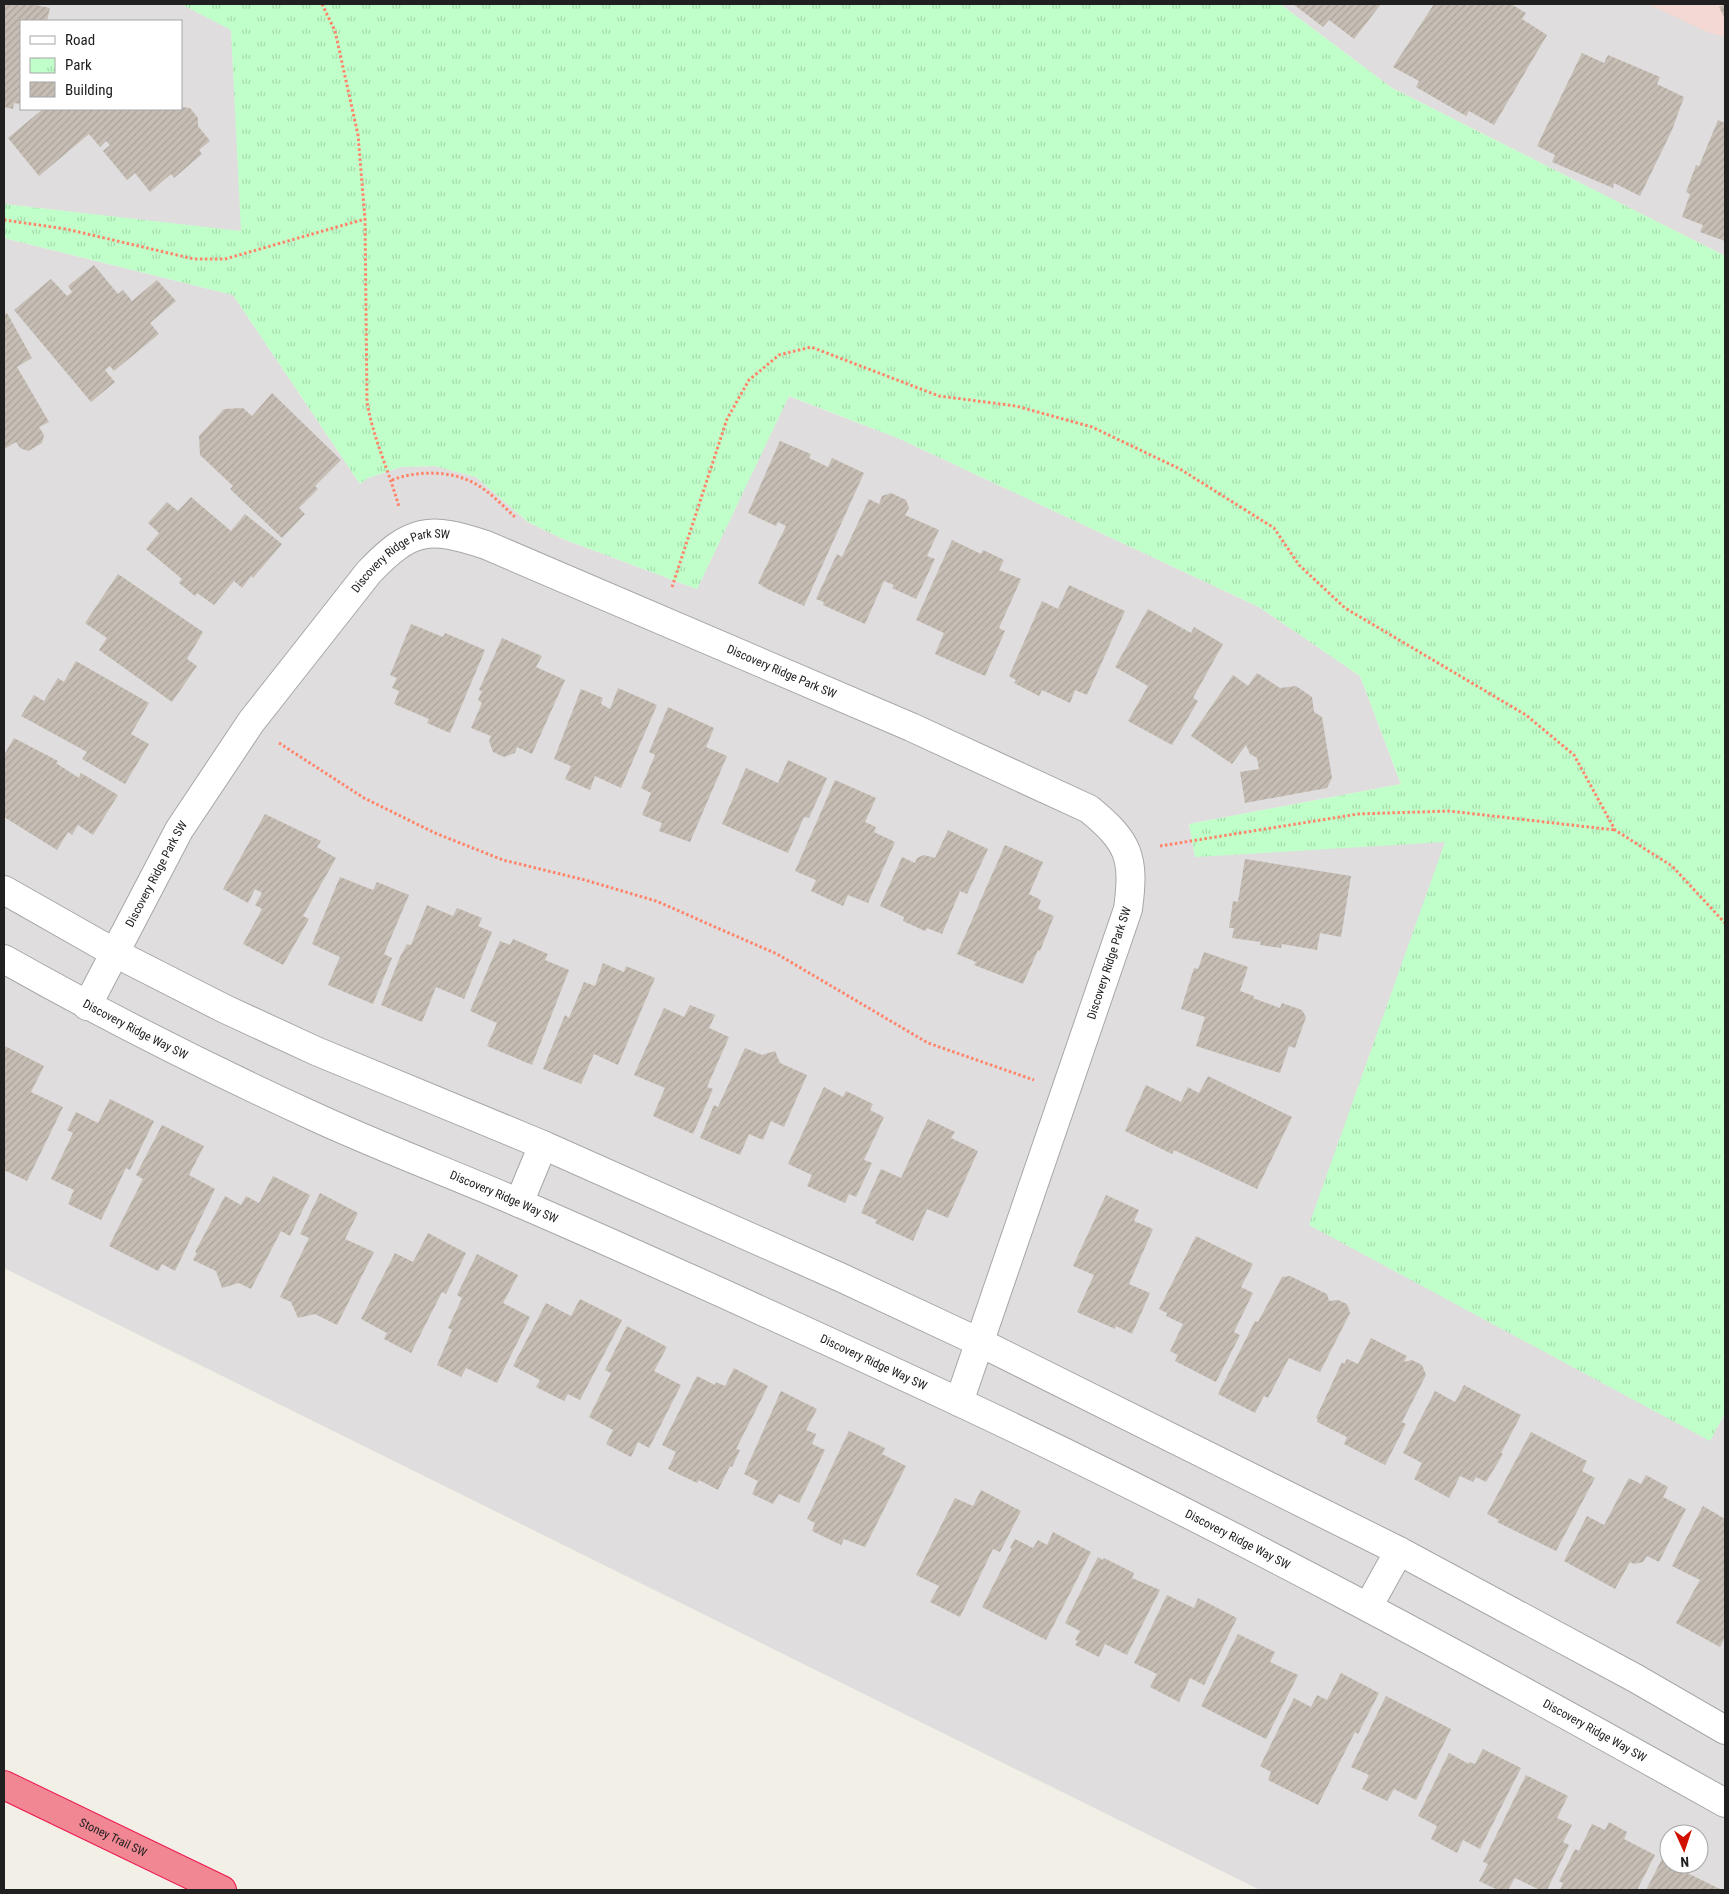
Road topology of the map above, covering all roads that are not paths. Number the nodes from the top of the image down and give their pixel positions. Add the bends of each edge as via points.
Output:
1 (4, 890) edge
2 (115, 953) junction
3 (4, 959) edge
4 (87, 1006) junction
5 (543, 1145) junction
6 (519, 1203) junction
7 (980, 1342) junction
8 (959, 1402) junction
9 (1399, 1551) junction
10 (1368, 1608) junction
11 (1725, 1730) edge
12 (4, 1786) edge
13 (1725, 1803) edge
14 (222, 1890) edge

1 - 2 street
2 - 4 street, Discovery Ridge Park SW
2 - 5 street via 316,1051
2 - 7 street, Discovery Ridge Park SW via 179,830 251,722 369,572 391,548 407,539 428,534 451,534 486,545 911,727 1089,809 1114,830 1127,850 1132,880 1128,909
3 - 4 street, Discovery Ridge Way SW
4 - 6 street, Discovery Ridge Way SW via 317,1118
5 - 6 street
5 - 7 street
6 - 8 street, Discovery Ridge Way SW
7 - 8 street, Discovery Ridge Park SW
7 - 9 street
8 - 10 street, Discovery Ridge Way SW
9 - 10 street
9 - 11 street
10 - 13 street, Discovery Ridge Way SW
12 - 14 highway, Stoney Trail SW

